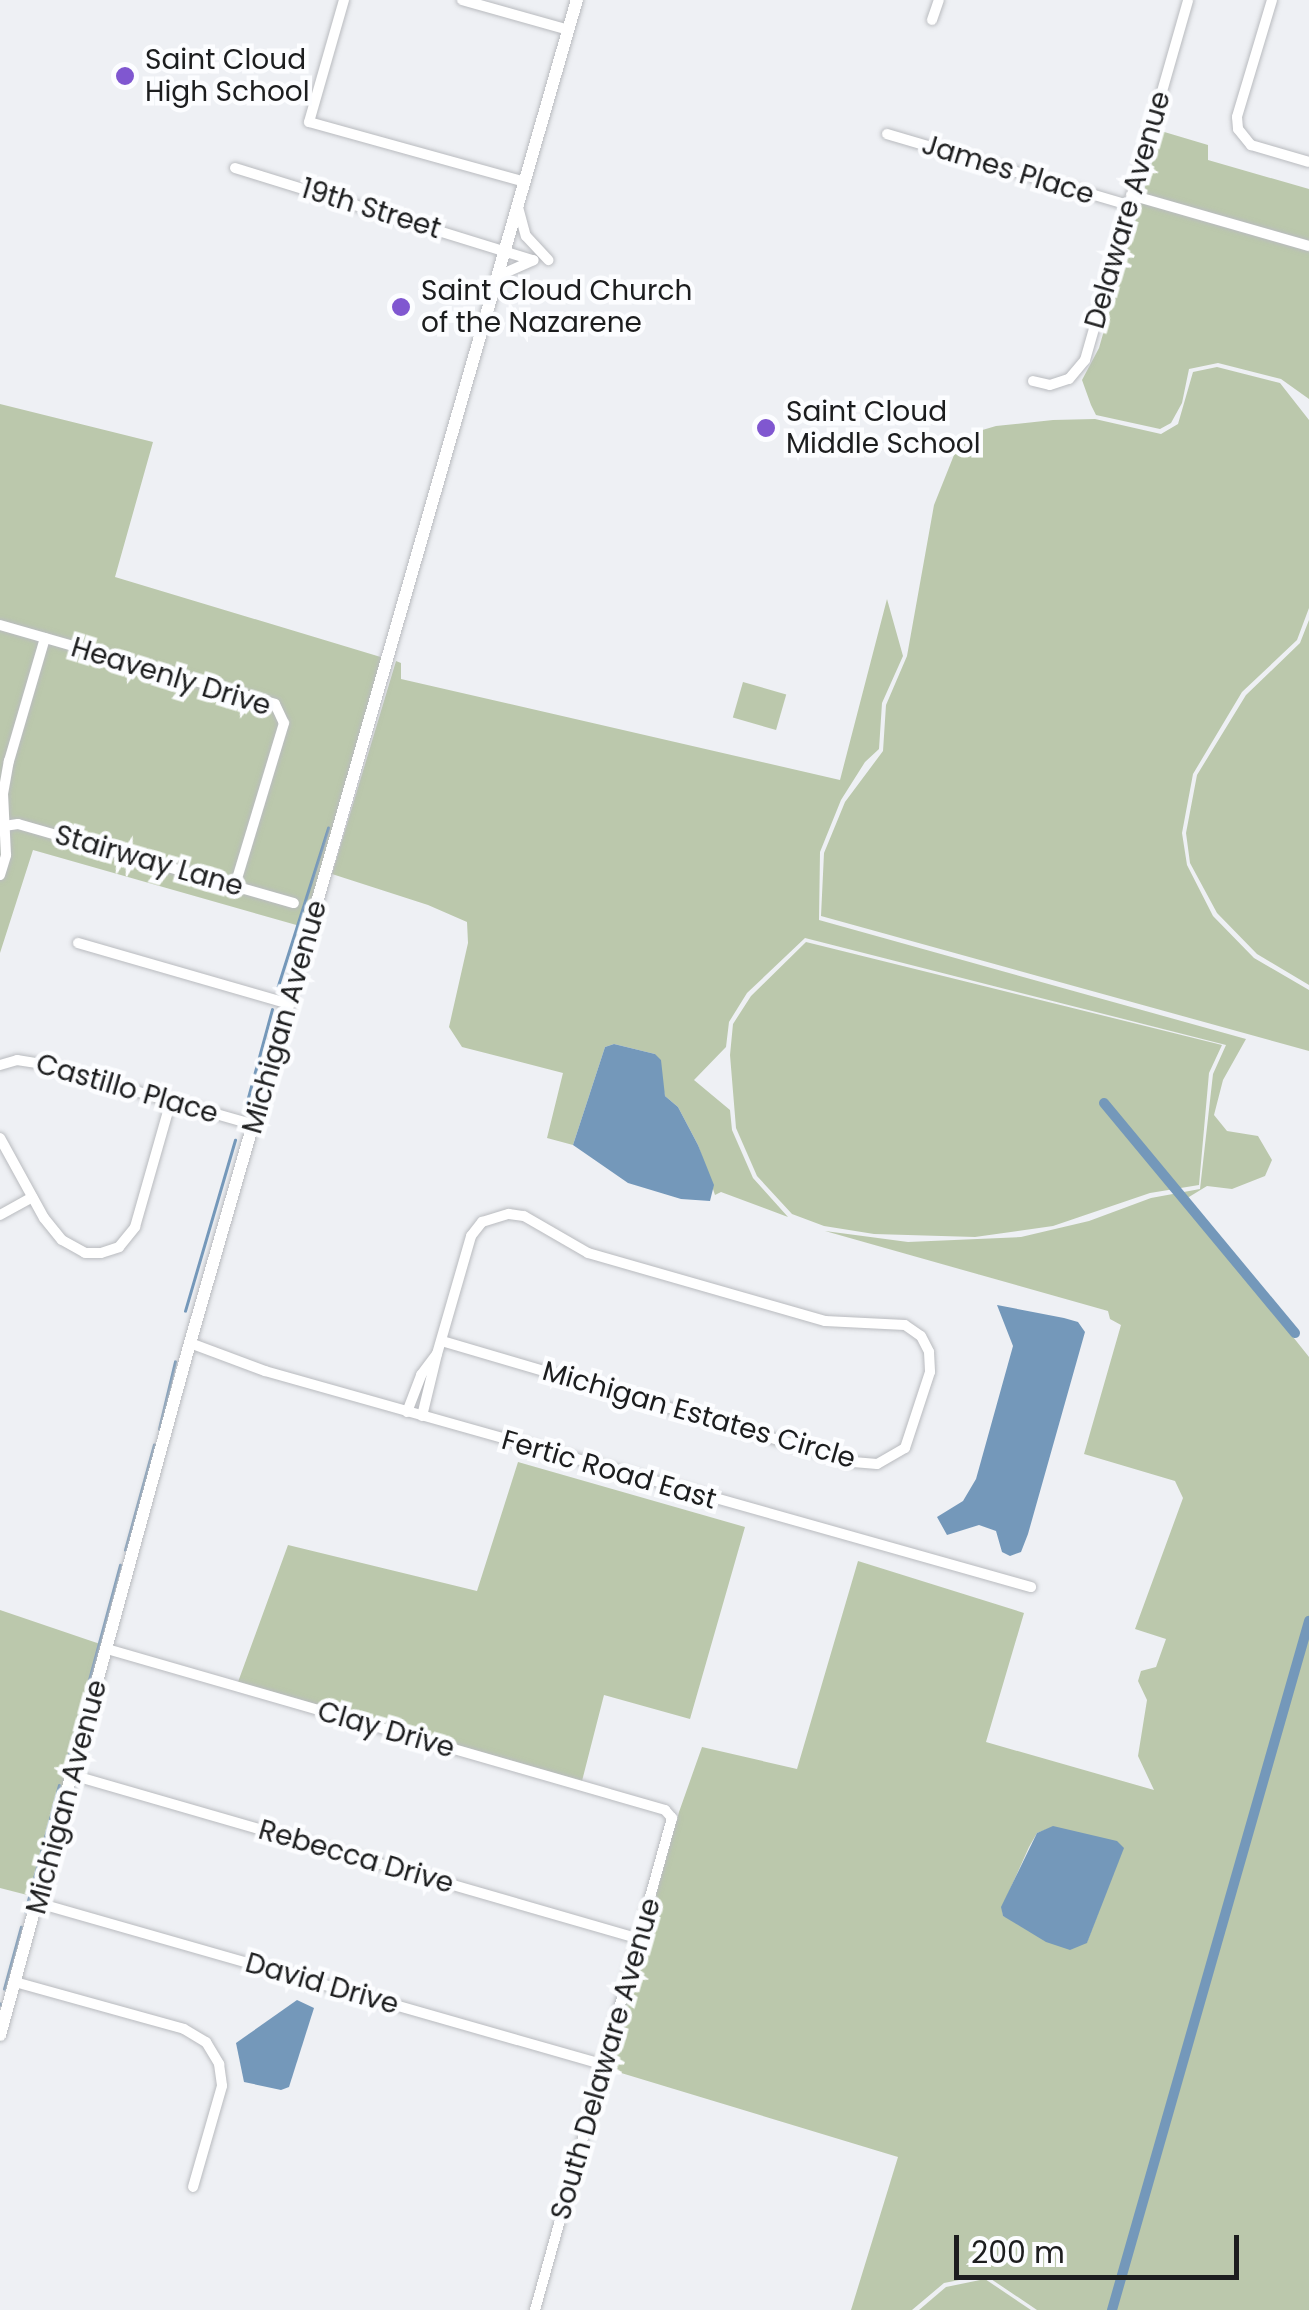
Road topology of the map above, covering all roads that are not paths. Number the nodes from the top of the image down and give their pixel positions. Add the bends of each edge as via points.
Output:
1 (344, 0) edge
2 (462, 0) edge
3 (577, 0) edge
4 (939, 0) edge
5 (1272, 0) edge
6 (1185, 1) edge
7 (932, 20) dead end
8 (569, 30) junction
9 (888, 134) dead end
10 (1309, 162) edge
11 (235, 168) dead end
12 (524, 182) junction
13 (1130, 200) junction
14 (518, 207) junction
15 (1309, 246) edge
16 (506, 249) junction
17 (533, 260) junction
18 (498, 276) junction
19 (1033, 381) dead end
20 (0, 625) edge
21 (45, 638) junction
22 (4, 826) junction
23 (0, 874) edge
24 (236, 885) junction
25 (294, 902) dead end
26 (78, 943) dead end
27 (290, 1004) junction
28 (0, 1066) edge
29 (171, 1102) junction
30 (254, 1124) junction
31 (0, 1138) edge
32 (32, 1197) junction
33 (0, 1215) edge
34 (441, 1341) junction
35 (190, 1342) junction
36 (436, 1354) junction
37 (408, 1412) junction
38 (422, 1416) junction
39 (1031, 1587) dead end
40 (107, 1650) junction
41 (72, 1775) junction
42 (665, 1810) joint
43 (38, 1902) junction
44 (640, 1939) junction
45 (15, 1982) junction
46 (0, 2035) edge
47 (605, 2065) junction
48 (193, 2187) dead end
49 (535, 2310) edge

1 - 12 street via 310,122
2 - 8 street
3 - 8 street, Michigan Avenue
4 - 7 street
5 - 10 street via 1238,129 1252,145
6 - 13 street, Delaware Avenue
8 - 12 street, Michigan Avenue
9 - 13 street, James Place
11 - 16 street, 19th Street
12 - 14 street, Michigan Avenue
13 - 15 street, James Place
13 - 19 street, Delaware Avenue via 1084,360 1070,378
14 - 16 street, Michigan Avenue
14 - 17 street via 526,236 548,260
16 - 17 street, 19th Street
16 - 18 street, Michigan Avenue
17 - 18 street
18 - 27 street, Michigan Avenue
20 - 21 street, Heavenly Drive
21 - 22 street via 9,761
21 - 24 street, Heavenly Drive via 275,704 283,712
22 - 23 street
22 - 24 street, Stairway Lane via 18,824
24 - 25 street, Stairway Lane
26 - 27 street
27 - 30 street, Michigan Avenue
28 - 29 street, Castillo Place via 24,1060
29 - 30 street, Castillo Place
29 - 32 street via 135,1228 118,1247 92,1254 70,1246
30 - 35 street, Michigan Avenue
31 - 32 street
32 - 33 street
34 - 34 street, Michigan Estates Circle via 471,1236 482,1222 509,1214 538,1222 588,1253 825,1321 905,1325 921,1336 930,1372 905,1448 877,1464
34 - 36 street, Michigan Estates Circle
35 - 37 street, Fertic Road East via 265,1372
35 - 40 street, Michigan Avenue
36 - 37 street, Michigan Estates Circle
36 - 38 street, Michigan Estates Circle
37 - 38 street, Fertic Road East
38 - 39 street, Fertic Road East
40 - 41 street, Michigan Avenue
40 - 42 street, Clay Drive
41 - 43 street, Michigan Avenue
41 - 44 street, Rebecca Drive
42 - 44 street, South Delaware Avenue via 671,1833
43 - 45 street, Michigan Avenue
43 - 47 street, David Drive
44 - 47 street, South Delaware Avenue
45 - 46 street, Michigan Avenue
45 - 48 street via 184,2029 206,2042 222,2086
47 - 49 street, South Delaware Avenue

